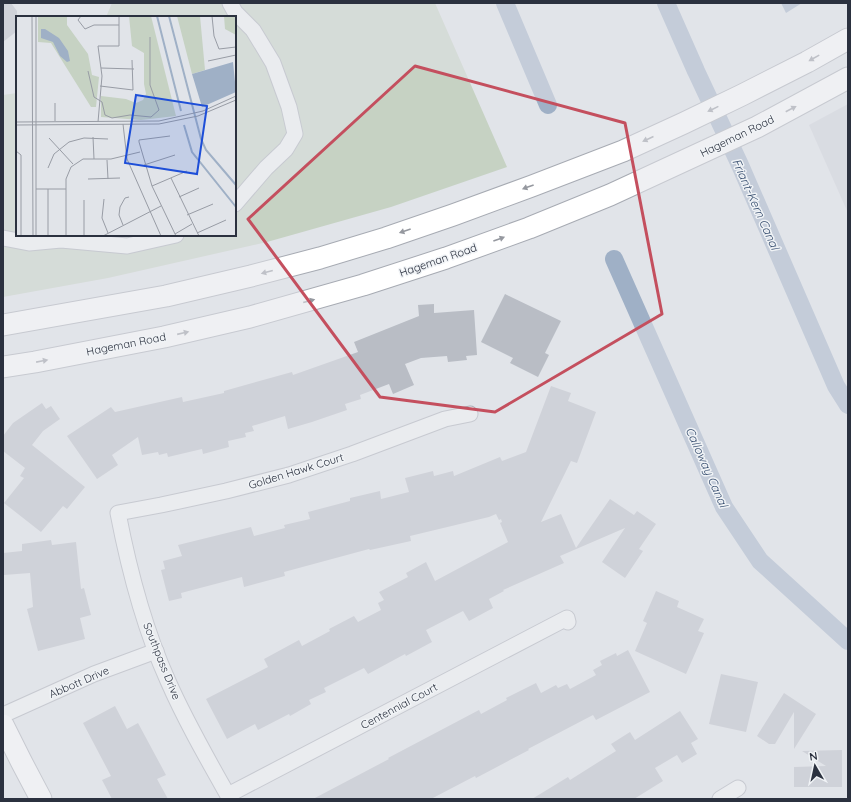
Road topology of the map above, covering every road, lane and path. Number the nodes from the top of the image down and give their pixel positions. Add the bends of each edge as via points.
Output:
1 (230, 3) edge
2 (848, 39) edge
3 (848, 78) edge
4 (236, 203) edge
5 (172, 236) edge
6 (3, 238) edge
7 (3, 324) edge
8 (3, 367) edge
9 (470, 414) dead end
10 (118, 513) joint
11 (568, 622) dead end
12 (156, 651) junction
13 (3, 715) edge
14 (3, 725) edge
15 (738, 788) dead end
16 (229, 797) edge
17 (41, 799) edge
18 (720, 799) edge

1 - 4 street via 235,12 253,30 273,63 289,107 294,134 286,149
2 -> 7 main road via 742,95 623,151 386,238 320,258 166,296
8 -> 3 main road, Hageman Road via 164,337 250,317 446,258 610,195 757,127
5 - 6 street via 127,246 61,240 29,243
9 - 10 street, Golden Hawk Court via 445,419 289,475
10 - 12 street, Southpass Drive via 138,596
11 - 16 street, Centennial Court via 567,618
12 - 13 street, Abbott Drive via 94,674
12 - 16 street, Southpass Drive via 192,730
14 - 17 main road
15 - 18 street

